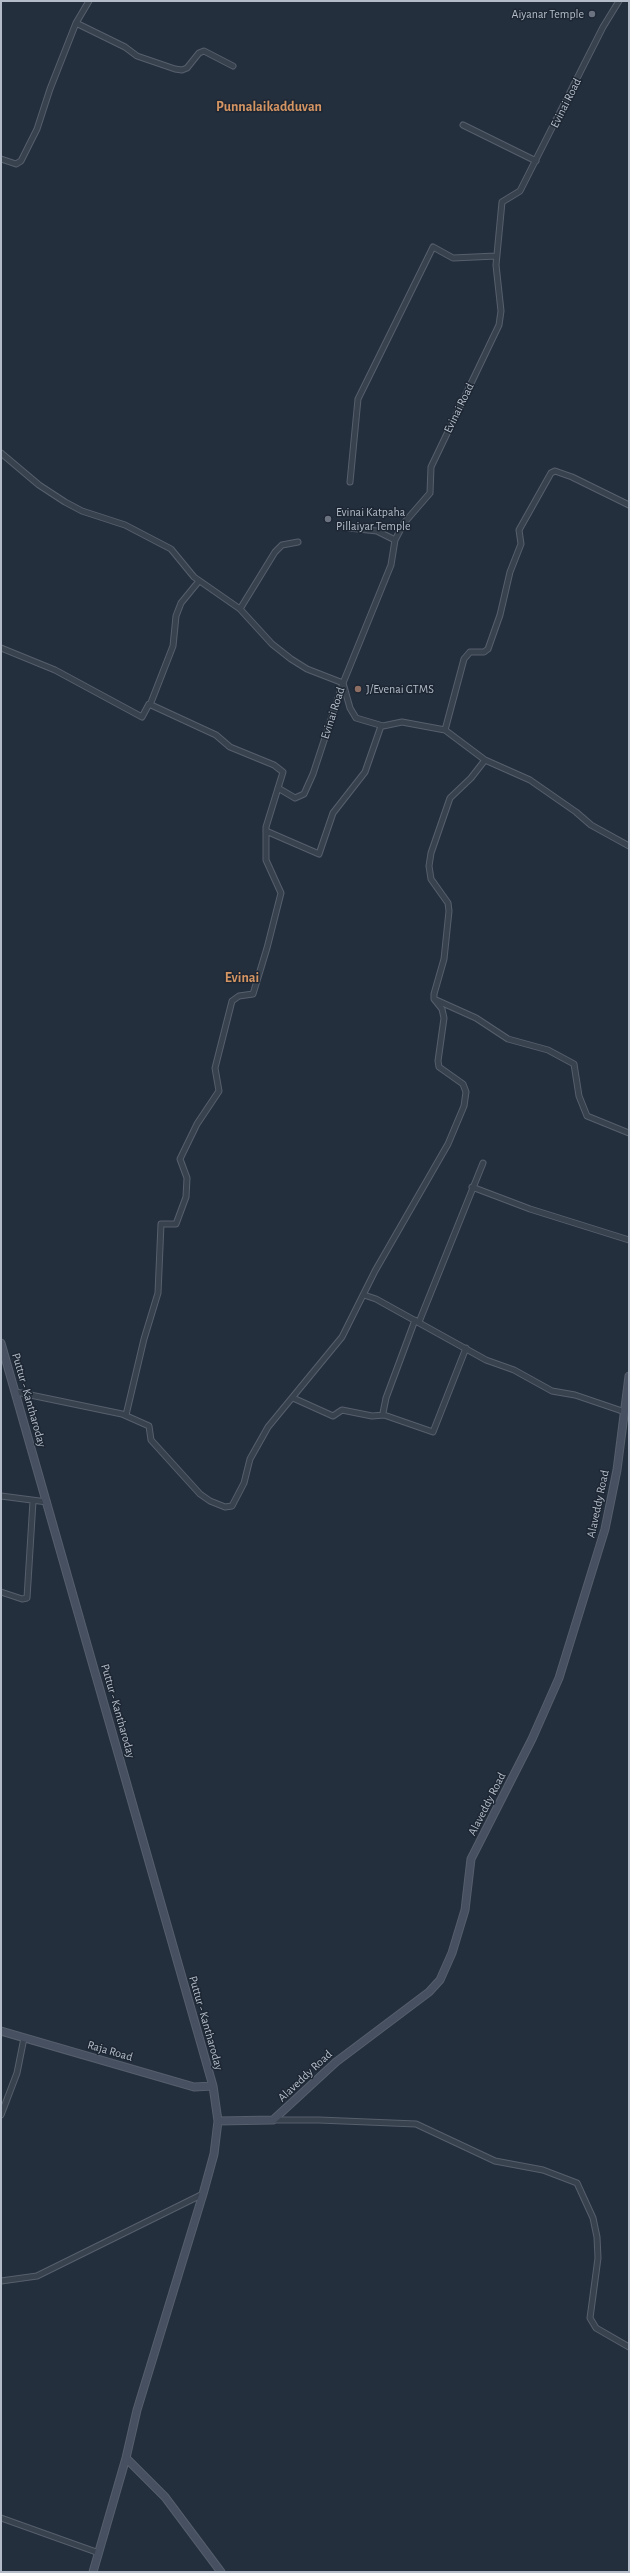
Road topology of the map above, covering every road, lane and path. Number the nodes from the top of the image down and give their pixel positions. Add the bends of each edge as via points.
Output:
1 (89, 1) edge
2 (619, 1) edge
3 (76, 23) junction
4 (232, 66) dead end
5 (463, 125) dead end
6 (1, 159) edge
7 (536, 161) junction
8 (496, 256) junction
9 (1, 453) edge
10 (350, 482) dead end
11 (629, 506) edge
12 (349, 528) dead end
13 (395, 540) junction
14 (298, 542) dead end
15 (199, 581) junction
16 (240, 609) junction
17 (1, 648) edge
18 (343, 683) junction
19 (150, 705) junction
20 (381, 726) junction
21 (445, 730) junction
22 (485, 760) junction
23 (278, 788) junction
24 (266, 832) junction
25 (629, 846) edge
26 (434, 999) junction
27 (629, 1133) edge
28 (483, 1163) dead end
29 (472, 1187) junction
30 (629, 1240) edge
31 (364, 1295) junction
32 (417, 1321) junction
33 (1, 1343) edge
34 (466, 1348) junction
35 (629, 1376) edge
36 (16, 1392) junction
37 (293, 1398) junction
38 (625, 1412) junction
39 (383, 1413) dead end
40 (126, 1415) junction
41 (1, 1496) edge
42 (33, 1501) junction
43 (47, 1502) junction
44 (1, 1592) edge
45 (1, 2031) edge
46 (24, 2038) junction
47 (213, 2086) junction
48 (1, 2115) edge
49 (273, 2120) junction
50 (218, 2121) junction
51 (203, 2194) junction
52 (1, 2281) edge
53 (629, 2347) edge
54 (126, 2458) junction
55 (1, 2518) edge
56 (99, 2553) junction
57 (93, 2572) edge
58 (221, 2572) edge

1 - 3 street
2 - 7 street, Evinai Road via 603,27
3 - 4 street via 125,47 137,56 175,69 187,68 199,52 204,51
3 - 6 street via 50,89 38,129 21,161 16,164
5 - 7 street
7 - 8 street, Evinai Road via 520,191 502,202
8 - 10 street via 453,258 434,247 358,399
8 - 13 street, Evinai Road via 501,311 499,325 431,467 430,493 404,523
9 - 15 street via 64,502 82,511 125,525 165,545
11 - 21 street via 572,477 554,471 551,473 519,530 521,544 510,572 500,615 488,649 484,652 470,652 464,659
12 - 13 street via 377,531
13 - 18 street, Evinai Road via 391,565
14 - 16 street via 282,545 275,552
15 - 16 street
15 - 19 street via 181,603 176,616 173,646
16 - 18 street via 272,644 291,659 307,669
17 - 19 street via 55,670 142,717
18 - 20 street via 352,714 356,718
18 - 23 street, Evinai Road via 304,794 295,798
19 - 23 street via 216,735 230,747 274,765 283,772
20 - 21 street via 402,722
20 - 24 street via 365,772 333,813 319,854
21 - 22 street
22 - 25 street via 530,780 591,825
22 - 26 street via 450,798 431,853 431,879 448,902 449,911 444,959
23 - 24 street
24 - 40 street via 266,860 281,893 253,994 239,996 232,1001 215,1068 219,1091 197,1124 180,1159 187,1178 186,1197 176,1224 161,1224 158,1293
26 - 27 street via 476,1018 508,1039 548,1050 574,1064 579,1096 587,1116
26 - 31 street via 444,1018 439,1067 462,1084 466,1092 464,1106 448,1144 375,1271
28 - 29 street
29 - 30 street via 530,1209
29 - 32 street
31 - 32 street via 376,1298
31 - 37 street via 342,1337
32 - 34 street
32 - 39 street via 386,1398
33 - 36 street, Puttur - Kantharoday
34 - 37 street via 434,1432 384,1415 372,1416 342,1410 333,1416
34 - 38 street via 552,1391 575,1395
35 - 38 street, Alaveddy Road
36 - 40 street
36 - 43 street, Puttur - Kantharoday
37 - 40 street via 268,1427 250,1459 244,1483 232,1506 226,1507 200,1494 151,1440 149,1426
38 - 49 street, Alaveddy Road via 605,1529 559,1678 532,1739 471,1859 465,1910 452,1953 440,1980 429,1992 336,2062
41 - 42 street
42 - 43 street
42 - 44 street via 27,1598 22,1599
43 - 47 street, Puttur - Kantharoday
45 - 46 street, Raja Road
46 - 47 street, Raja Road via 194,2087
46 - 48 street via 17,2073
47 - 50 street, Puttur - Kantharoday
49 - 50 street
49 - 53 street via 416,2124 495,2162 543,2170 577,2183 593,2218 597,2238 598,2258 590,2318 596,2328
50 - 51 street, Puttur - Kantharoday via 214,2154
51 - 52 street via 37,2276
51 - 54 street, Puttur - Kantharoday via 137,2410
54 - 56 street, Puttur - Kantharoday
54 - 58 street via 165,2497
55 - 56 street
56 - 57 street, Puttur - Kantharoday

